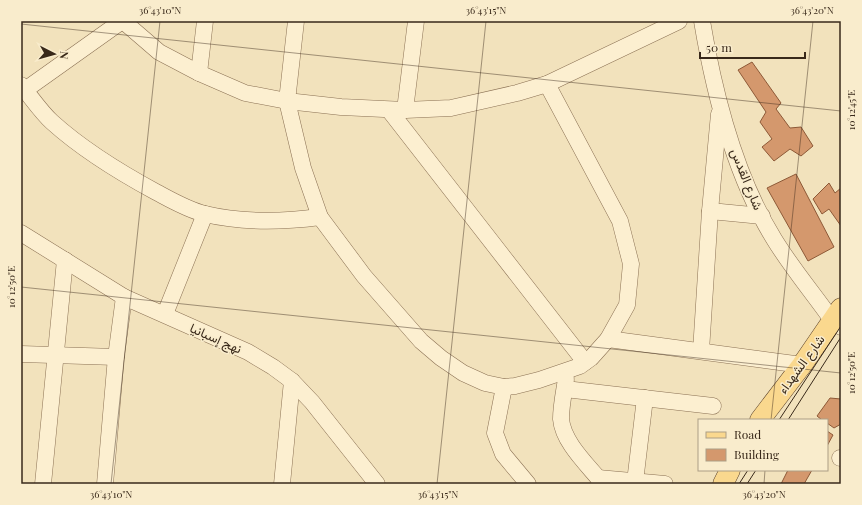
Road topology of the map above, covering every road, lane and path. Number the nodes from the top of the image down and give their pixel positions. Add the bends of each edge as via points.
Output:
1 (123, 21) edge
2 (205, 21) edge
3 (296, 21) edge
4 (416, 21) edge
5 (679, 21) edge
6 (702, 21) edge
7 (199, 73) junction
8 (547, 84) junction
9 (23, 88) edge
10 (286, 101) junction
11 (720, 105) junction
12 (389, 110) junction
13 (405, 110) junction
14 (710, 211) junction
15 (205, 214) junction
16 (762, 216) junction
17 (320, 217) junction
18 (21, 233) edge
19 (65, 260) junction
20 (124, 297) junction
21 (165, 314) junction
22 (838, 318) edge
23 (608, 339) junction
24 (701, 352) junction
25 (21, 354) edge
26 (57, 354) junction
27 (116, 357) junction
28 (585, 362) junction
29 (802, 364) junction
30 (566, 371) junction
31 (292, 380) junction
32 (504, 387) junction
33 (565, 389) junction
34 (645, 398) junction
35 (713, 406) dead end
36 (761, 419) edge
37 (730, 471) edge
38 (601, 481) edge
39 (636, 482) junction
40 (43, 484) edge
41 (105, 484) edge
42 (282, 484) edge
43 (377, 484) edge
44 (528, 484) edge
45 (665, 484) edge
46 (723, 484) edge

1 - 7 street via 159,52
1 - 9 street
2 - 7 street
3 - 10 street
4 - 13 street
5 - 8 street
6 - 11 street, شارع القدس via 710,71
7 - 10 street via 245,93
8 - 13 street via 451,108
8 - 23 street via 620,222 631,264 627,305
9 - 15 street via 51,121 82,147 152,190
10 - 12 street
10 - 17 street via 303,168
11 - 14 street
11 - 16 street, شارع القدس via 748,188
12 - 13 street
12 - 28 street
14 - 16 street
14 - 24 street
15 - 17 street via 261,221
15 - 21 street
16 - 22 street, شارع القدس via 774,239
17 - 32 street via 364,276 421,341 463,373 485,383
18 - 19 street, نهج إسبانيا
19 - 20 street, نهج إسبانيا
19 - 26 street
20 - 21 street, نهج إسبانيا
20 - 27 street
21 - 31 street, نهج إسبانيا via 248,352
22 - 29 main road, شارع الشهداء
23 - 24 street
23 - 28 street
24 - 29 street
25 - 26 street
26 - 27 street
26 - 40 street
27 - 41 street
28 - 30 street
29 - 36 main road, شارع الشهداء
30 - 32 street
30 - 33 street
31 - 42 street
31 - 43 street, نهج إسبانيا
32 - 44 street via 495,433 503,454
33 - 34 street
33 - 38 street via 561,418 565,433
34 - 35 street
34 - 39 street
37 - 46 main road
38 - 39 street
39 - 45 street

